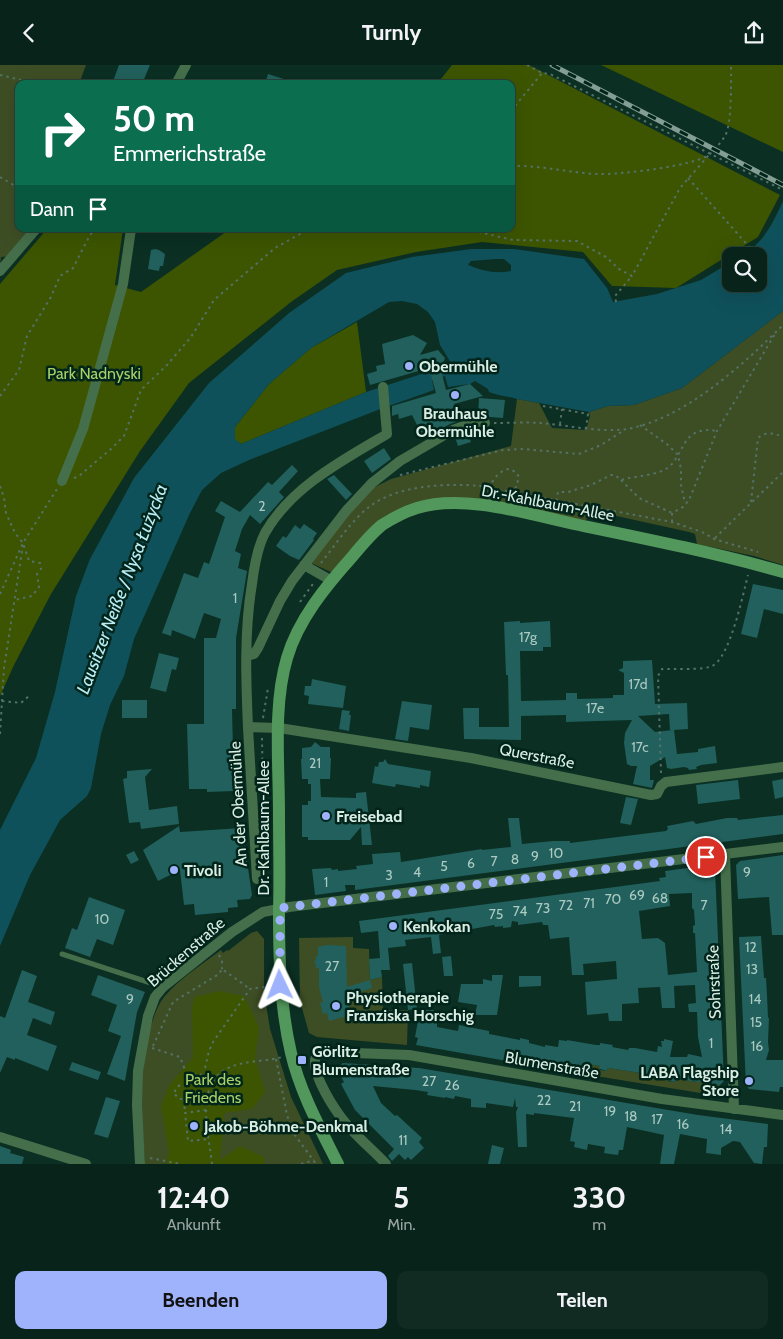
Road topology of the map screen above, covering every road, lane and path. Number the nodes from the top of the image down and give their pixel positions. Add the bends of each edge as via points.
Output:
1 (186, 65) edge
2 (527, 65) edge
3 (731, 65) edge
4 (542, 73) junction
5 (0, 75) edge
6 (21, 80) edge
7 (178, 80) edge
8 (515, 106) edge
9 (709, 155) junction
10 (515, 166) edge
11 (0, 177) edge
12 (688, 179) junction
13 (15, 185) edge
14 (781, 189) dead end
15 (33, 232) edge
16 (93, 232) edge
17 (131, 232) edge
18 (304, 232) edge
19 (479, 232) edge
20 (748, 247) edge
21 (0, 271) edge
22 (632, 276) junction
23 (616, 302) dead end
24 (783, 325) edge
25 (776, 333) junction
26 (383, 387) dead end
27 (0, 396) edge
28 (543, 406) dead end
29 (562, 409) junction
30 (485, 423) joint
31 (560, 425) junction
32 (640, 425) junction
33 (586, 428) junction
34 (626, 429) junction
35 (717, 431) junction
36 (783, 437) edge
37 (678, 455) junction
38 (783, 472) edge
39 (394, 476) dead end
40 (621, 480) junction
41 (62, 481) junction
42 (0, 486) edge
43 (489, 488) dead end
44 (514, 493) dead end
45 (556, 501) dead end
46 (751, 502) junction
47 (686, 504) junction
48 (672, 513) junction
49 (714, 539) junction
50 (23, 543) junction
51 (764, 555) dead end
52 (751, 563) junction
53 (304, 565) junction
54 (783, 572) edge
55 (332, 581) junction
56 (0, 593) edge
57 (15, 600) junction
58 (246, 655) junction
59 (31, 694) dead end
60 (2, 701) junction
61 (248, 727) junction
62 (279, 728) junction
63 (0, 734) edge
64 (783, 767) edge
65 (661, 786) junction
66 (783, 847) edge
67 (725, 855) junction
68 (257, 879) dead end
69 (280, 908) junction
70 (214, 946) junction
71 (62, 954) dead end
72 (222, 969) junction
73 (280, 985) junction
74 (164, 987) junction
75 (250, 989) junction
76 (152, 1048) junction
77 (149, 1053) dead end
78 (187, 1075) junction
79 (206, 1075) junction
80 (185, 1085) junction
81 (209, 1087) junction
82 (184, 1099) junction
83 (734, 1109) junction
84 (206, 1111) junction
85 (185, 1113) junction
86 (783, 1115) edge
87 (0, 1137) edge
88 (209, 1139) junction
89 (314, 1160) junction
90 (144, 1161) edge
91 (86, 1164) edge
92 (181, 1164) edge
93 (212, 1164) edge
94 (300, 1164) edge
95 (316, 1164) edge
96 (338, 1164) edge
97 (386, 1164) edge

1 - 7 street
2 - 4 path
3 - 9 path via 732,96 726,135
4 - 8 path
4 - 9 path via 550,74
5 - 6 path
9 - 10 path via 684,164 599,174
9 - 12 path
9 - 14 path
11 - 13 path
12 - 20 path
12 - 22 path
15 - 21 street
16 - 27 path via 73,268 60,276 27,336 19,370
17 - 41 street via 123,284 83,429
18 - 41 path via 275,248 214,300 192,337 141,390 124,436 79,476
19 - 22 path via 513,240 577,241
22 - 23 path via 615,296
24 - 25 path
25 - 32 path via 695,400
25 - 35 path
26 - 58 street, An der Obermühle via 387,434 310,483 265,533 251,590
28 - 29 path
29 - 31 path
29 - 33 path via 588,414
30 - 31 path
30 - 53 street via 453,430 400,461 372,483 346,511
31 - 33 path
32 - 34 path
32 - 37 path
33 - 34 path
34 - 39 path via 579,454 503,450
35 - 37 path via 699,433 686,440
35 - 47 path
36 - 46 path via 768,432 758,438
37 - 40 path via 664,470
37 - 47 path
38 - 46 path
40 - 45 path via 611,475 591,485 558,493
40 - 48 path via 639,498
41 - 50 path
42 - 50 path via 6,513
43 - 44 path via 501,471 509,469 519,477
46 - 49 path
47 - 48 path
48 - 49 path via 672,523
49 - 51 path
50 - 56 path
50 - 57 path
50 - 57 path via 28,561 40,563 41,569 37,574 39,587 32,596
52 - 54 main road, Dr.-Kahlbaum-Allee
52 - 55 main road, Dr.-Kahlbaum-Allee via 502,509 444,503 412,509 383,525
52 - 65 path via 721,659 712,667 662,669 658,676
53 - 55 street
53 - 58 street via 280,601 258,648
55 - 62 main road, Dr.-Kahlbaum-Allee via 302,625 290,650 282,679
57 - 60 path
58 - 61 street, An der Obermühle
59 - 60 path via 22,703
60 - 63 path
61 - 62 street, An der Obermühle
61 - 68 street, An der Obermühle
62 - 65 street, Querstraße via 471,758 651,795 657,795
62 - 69 main road, Dr.-Kahlbaum-Allee
64 - 65 street, Querstraße via 666,782
66 - 67 street, Brückenstraße
67 - 69 street, Brückenstraße
67 - 83 street, Sohrstraße
69 - 70 street, Brückenstraße via 256,916
69 - 73 main road, Dr.-Kahlbaum-Allee
70 - 72 path via 221,957
70 - 74 street, Brückenstraße
71 - 74 lane
72 - 75 path
72 - 76 path via 220,974 173,1002
73 - 75 path
73 - 96 main road, Dr.-Kahlbaum-Allee via 294,1065 305,1097
74 - 90 street, Brückenstraße via 148,1016 138,1071 137,1105
75 - 79 path via 214,1042 206,1063
76 - 77 path
76 - 78 path via 179,1056
78 - 79 path
78 - 80 path
79 - 81 path
80 - 82 path via 190,1092
80 - 82 path via 178,1086 175,1093 179,1099
81 - 84 path
81 - 89 path via 229,1067 276,1059 292,1131
82 - 85 path
83 - 86 street, Blumenstraße
83 - 97 street, Blumenstraße via 409,1055 327,1052 316,1056 314,1067 340,1117
84 - 85 path
84 - 88 path
85 - 88 path via 188,1141
87 - 91 street
88 - 93 path
89 - 94 path
89 - 95 path
90 - 92 path

